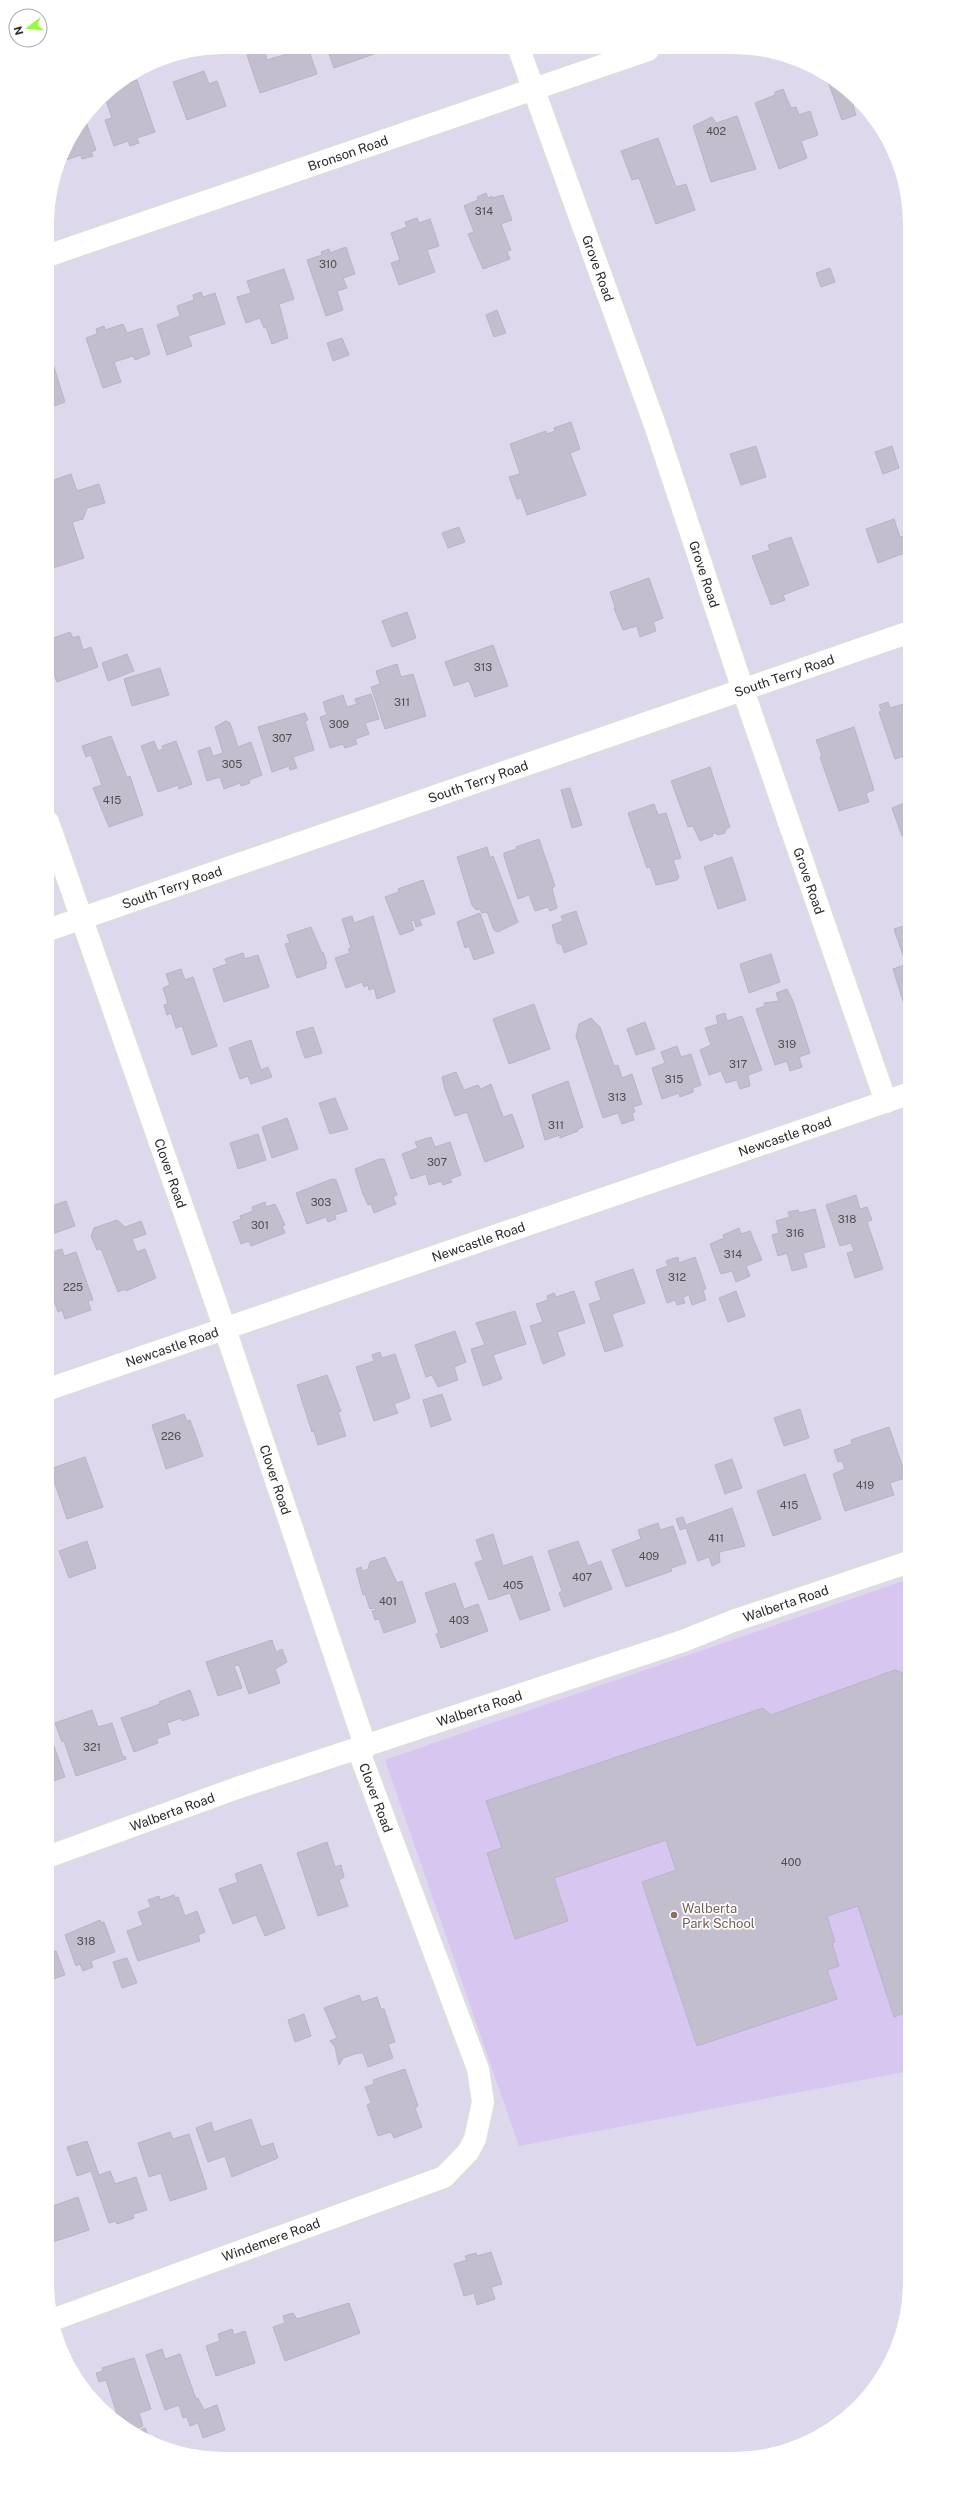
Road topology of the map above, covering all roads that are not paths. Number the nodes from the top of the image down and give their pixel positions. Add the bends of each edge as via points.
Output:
1 (521, 54) edge
2 (636, 54) edge
3 (533, 89) junction
4 (54, 254) edge
5 (903, 634) edge
6 (743, 690) junction
7 (54, 839) edge
8 (82, 919) junction
9 (54, 928) edge
10 (903, 1096) edge
11 (886, 1102) junction
12 (225, 1329) junction
13 (54, 1387) edge
14 (903, 1564) edge
15 (365, 1745) junction
16 (54, 1855) edge
17 (475, 2139) joint
18 (58, 2318) edge

1 - 3 street, Grove Road
2 - 3 street, Bronson Road
3 - 4 street, Bronson Road
3 - 6 street, Grove Road via 654,425
5 - 6 street, South Terry Road
6 - 8 street, South Terry Road
6 - 11 street, Grove Road
7 - 8 street, Clover Road
8 - 9 street, South Terry Road
8 - 12 street, Clover Road
10 - 11 street, Newcastle Road
11 - 12 street, Newcastle Road
12 - 13 street, Newcastle Road
12 - 15 street, Clover Road
14 - 15 street, Walberta Road via 733,1621 683,1641
15 - 16 street, Walberta Road
15 - 17 street, Clover Road via 361,1758 478,2069 484,2102
17 - 18 street, Windemere Road via 468,2152 444,2177

